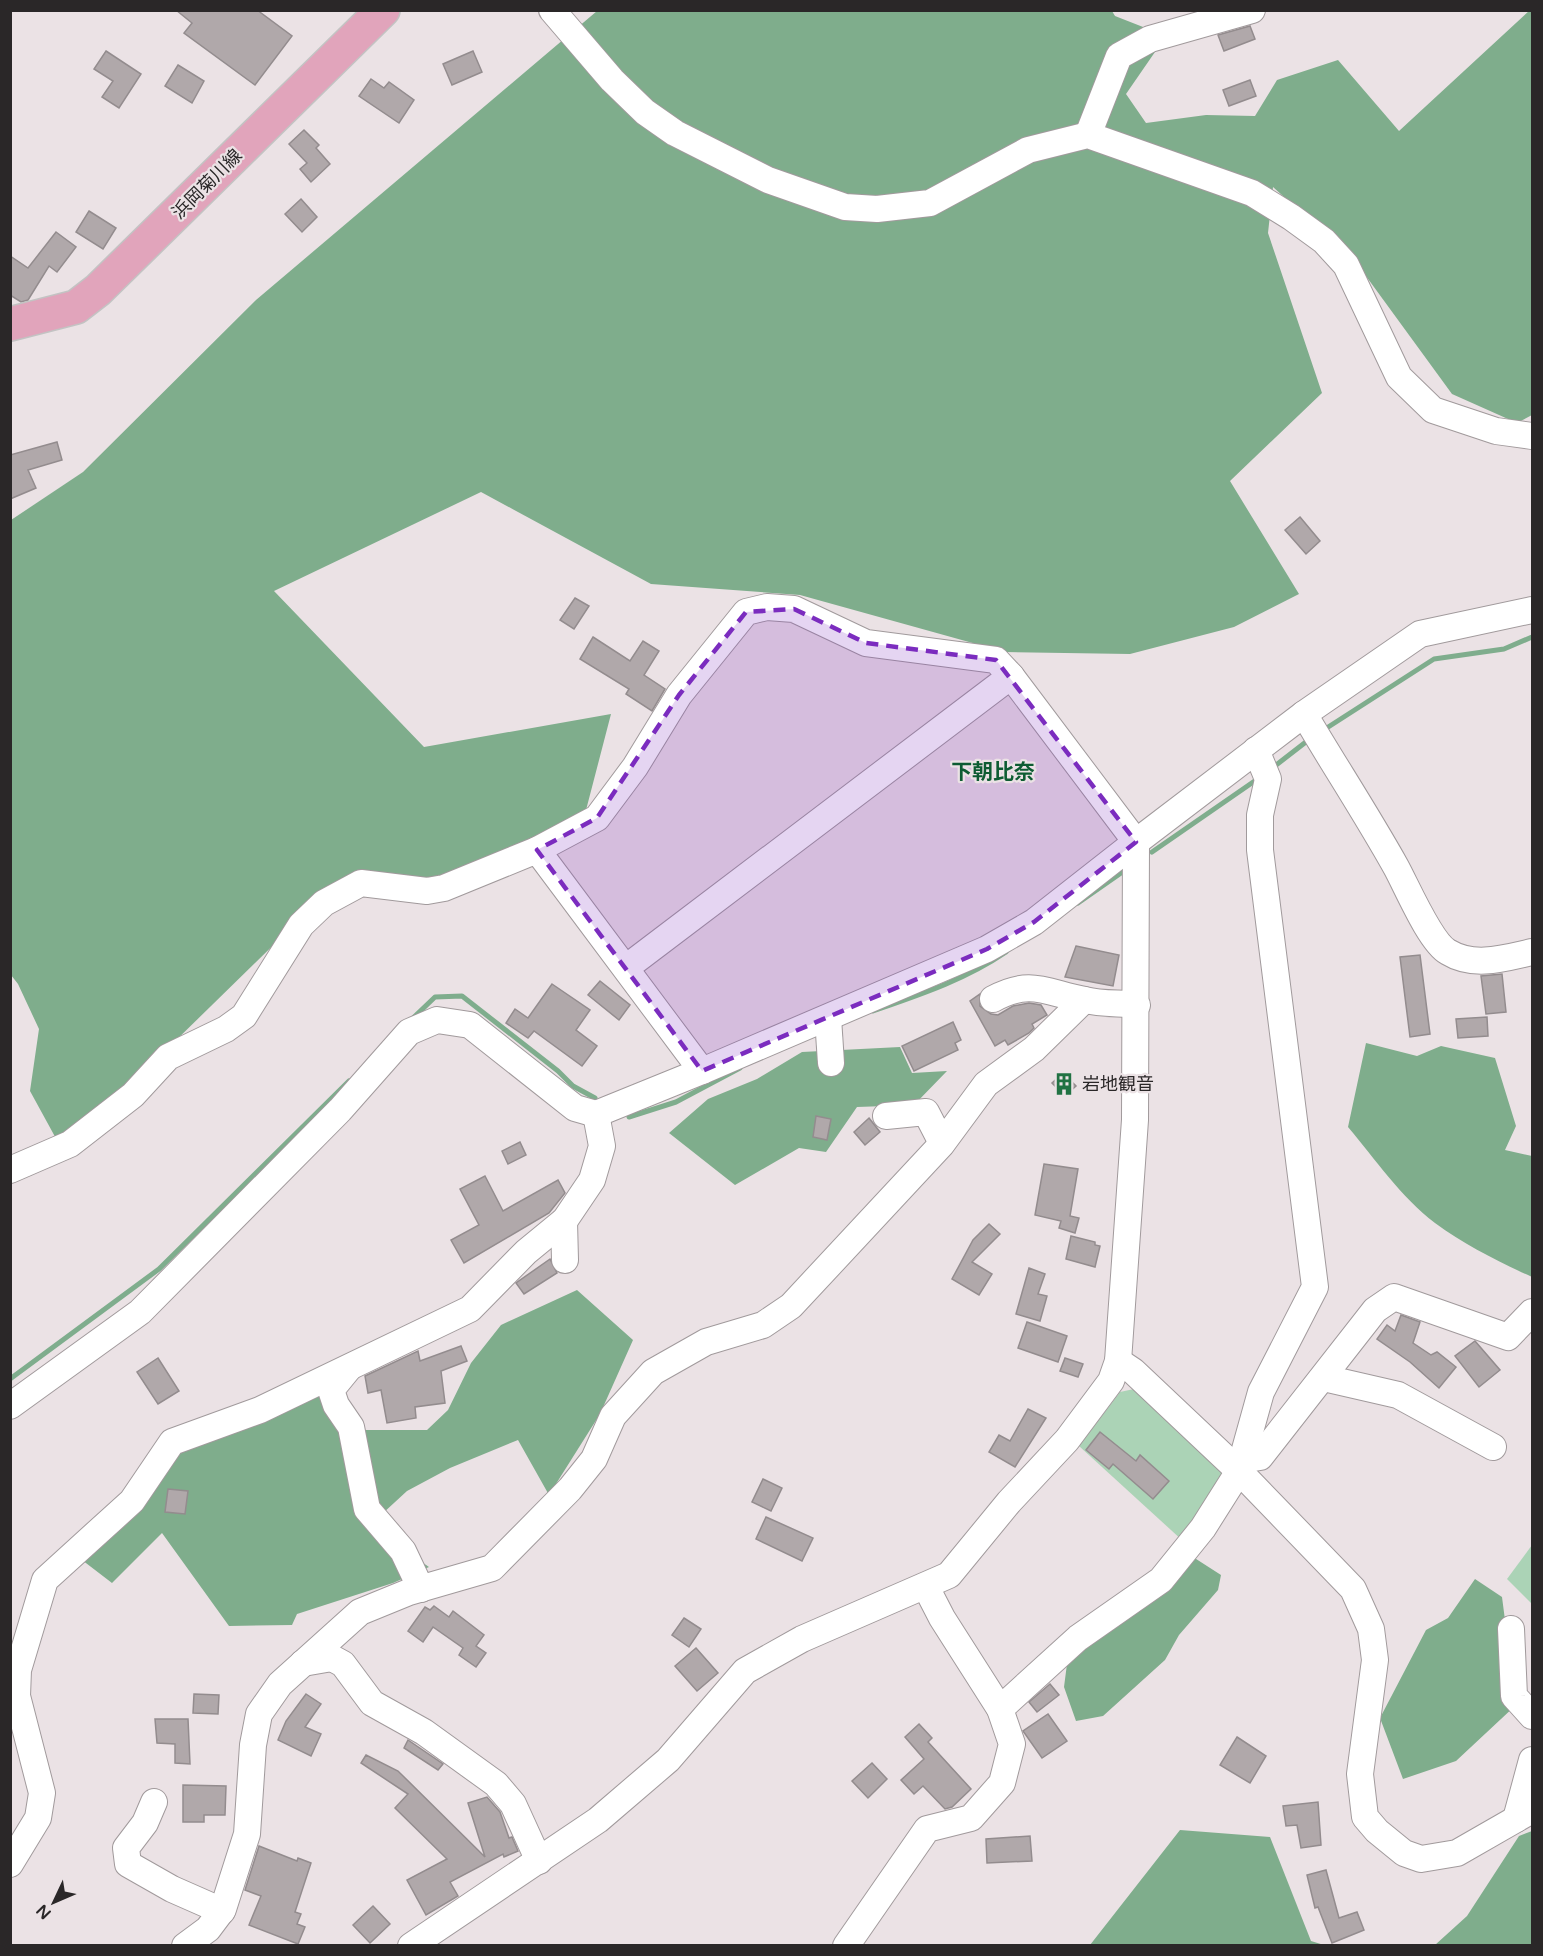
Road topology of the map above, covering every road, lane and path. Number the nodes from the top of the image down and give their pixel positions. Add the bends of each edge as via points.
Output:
1 (383, 10) edge
2 (552, 10) edge
3 (1252, 10) edge
4 (1088, 135) junction
5 (10, 324) edge
6 (1533, 436) edge
7 (1533, 610) edge
8 (1011, 676) junction
9 (1312, 727) junction
10 (1262, 764) junction
11 (1136, 842) junction
12 (537, 850) junction
13 (1533, 952) edge
14 (627, 967) junction
15 (993, 999) dead end
16 (1084, 1000) junction
17 (1137, 1005) junction
18 (829, 1023) junction
19 (831, 1063) dead end
20 (702, 1071) junction
21 (596, 1114) junction
22 (886, 1116) dead end
23 (942, 1143) junction
24 (10, 1170) edge
25 (564, 1221) junction
26 (565, 1260) dead end
27 (1533, 1312) edge
28 (1118, 1361) junction
29 (351, 1365) junction
30 (1324, 1378) junction
31 (10, 1407) edge
32 (1493, 1447) dead end
33 (1240, 1466) junction
34 (926, 1587) junction
35 (421, 1589) junction
36 (20, 1620) edge
37 (1511, 1629) dead end
38 (303, 1663) junction
39 (1000, 1709) junction
40 (1533, 1716) edge
41 (1533, 1760) edge
42 (154, 1802) dead end
43 (1524, 1815) edge
44 (539, 1861) junction
45 (10, 1864) edge
46 (222, 1911) junction
47 (185, 1946) edge
48 (411, 1946) edge
49 (846, 1946) edge

1 - 5 main road, 浜岡菊川線 via 98,290 76,307
2 - 4 street via 620,88 675,133 768,180 845,207 877,209 930,203 1028,150
3 - 4 street via 1150,39 1119,56
4 - 6 street via 1252,194 1291,217 1346,265 1399,377 1433,410 1496,431
7 - 9 street via 1420,634
8 - 11 street
8 - 12 street via 996,660 866,643 794,609 767,607 746,612 678,695 635,767 597,818
8 - 14 street
9 - 10 street
9 - 13 street via 1446,951 1466,961 1499,960
10 - 11 street
10 - 33 street via 1260,850 1316,1287 1261,1392
11 - 17 street
11 - 18 street via 1034,922
12 - 14 street
12 - 24 street via 444,888 427,891 361,883 324,903 301,926 244,1016 168,1058 133,1095 70,1144
14 - 20 street
15 - 16 street via 1011,988 1049,988
16 - 17 street
16 - 23 street via 1034,1049 986,1084
17 - 28 street via 1135,1120
18 - 19 street
18 - 20 street
20 - 21 street
21 - 25 street via 602,1146 592,1180
21 - 31 street via 575,1108 470,1025 437,1020 409,1032 340,1110 140,1312
22 - 23 street via 926,1112
23 - 35 street via 791,1306 763,1325 706,1342 653,1372 613,1416 594,1459 570,1489 492,1568
25 - 26 street
25 - 29 street via 526,1252 470,1309
27 - 30 street via 1508,1337 1394,1297 1375,1310
28 - 33 street
28 - 34 street via 1111,1381 1067,1440 949,1575
29 - 35 street via 332,1390 336,1405 351,1427 367,1509 403,1551
29 - 36 street via 260,1410 172,1442 132,1502 45,1580
30 - 32 street via 1398,1395
30 - 33 street via 1260,1457
33 - 39 street via 1203,1528 1161,1580 1078,1638
33 - 43 street via 1353,1589 1371,1629 1375,1660 1360,1774 1365,1817 1404,1853 1421,1859 1457,1853
34 - 39 street
34 - 44 street via 802,1639 745,1671 668,1760 598,1821
35 - 38 street via 360,1612
36 - 45 street via 17,1696 42,1793 38,1818
37 - 40 street via 1514,1696
38 - 44 street via 332,1658 344,1664 372,1703 424,1732 496,1784 513,1804
38 - 46 street via 280,1684 259,1714 247,1834
39 - 49 street via 1012,1744 1002,1783 971,1818 927,1829
41 - 43 street
42 - 46 street via 145,1823 126,1848 128,1864
44 - 48 street
46 - 47 street via 208,1929

